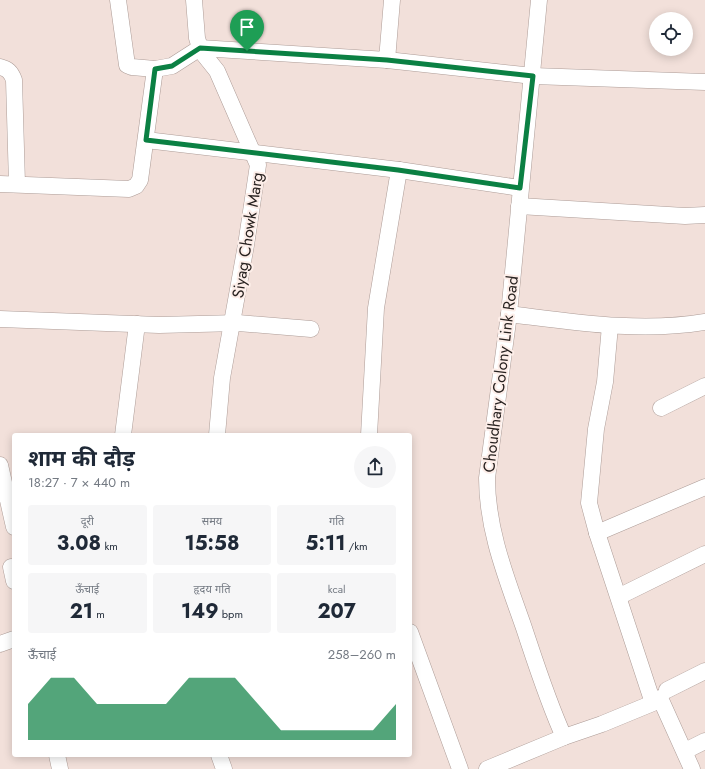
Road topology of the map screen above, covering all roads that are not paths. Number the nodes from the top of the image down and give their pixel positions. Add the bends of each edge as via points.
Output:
1 (118, 0) edge
2 (194, 0) edge
3 (392, 0) edge
4 (539, 0) edge
5 (200, 48) junction
6 (387, 60) junction
7 (0, 67) edge
8 (155, 69) junction
9 (533, 76) junction
10 (705, 82) edge
11 (146, 140) junction
12 (253, 152) junction
13 (398, 170) junction
14 (0, 184) edge
15 (17, 184) junction
16 (520, 188) junction
17 (519, 206) junction
18 (705, 215) edge
19 (509, 314) junction
20 (0, 319) edge
21 (705, 322) edge
22 (137, 324) junction
23 (232, 324) junction
24 (610, 326) junction
25 (311, 329) dead end
26 (705, 386) edge
27 (661, 408) dead end
28 (123, 433) edge
29 (217, 433) edge
30 (369, 433) edge
31 (0, 465) edge
32 (705, 487) edge
33 (12, 518) edge
34 (596, 533) junction
35 (705, 554) edge
36 (622, 595) dead end
37 (12, 640) edge
38 (412, 643) edge
39 (0, 644) edge
40 (415, 659) edge
41 (705, 671) edge
42 (564, 737) junction
43 (705, 741) edge
44 (685, 751) junction
45 (57, 757) edge
46 (220, 757) edge
47 (60, 769) edge
48 (224, 769) edge
49 (460, 769) edge
50 (487, 769) edge
51 (692, 769) edge

1 - 8 street via 127,65
2 - 5 street, Siyag Chowk Marg
3 - 6 street
4 - 9 street, Choudhary Colony Link Road
5 - 6 street
5 - 8 street via 172,66
5 - 12 street, Siyag Chowk Marg via 217,71
6 - 9 street
7 - 15 street via 7,69 14,80
8 - 11 street
9 - 10 street
9 - 16 street, Choudhary Colony Link Road
11 - 12 street
11 - 15 street via 140,180 136,186 129,189
12 - 13 street
12 - 23 street, Siyag Chowk Marg via 258,165
13 - 16 street
13 - 30 street via 376,308
14 - 15 street
16 - 17 street, Choudhary Colony Link Road
17 - 18 street
17 - 19 street, Choudhary Colony Link Road
19 - 24 street
19 - 42 street, Choudhary Colony Link Road via 487,478 491,526 541,679
20 - 22 street
21 - 24 street via 679,327
22 - 23 street
22 - 28 street
23 - 25 street
23 - 29 street, Siyag Chowk Marg via 222,378
24 - 34 street via 589,503
26 - 27 street
31 - 33 street
32 - 34 street
34 - 42 street via 653,703
35 - 36 street
37 - 39 street
38 - 40 street
40 - 49 street
41 - 44 street via 663,694
42 - 50 street
43 - 44 street
44 - 51 street
45 - 47 street
46 - 48 street

